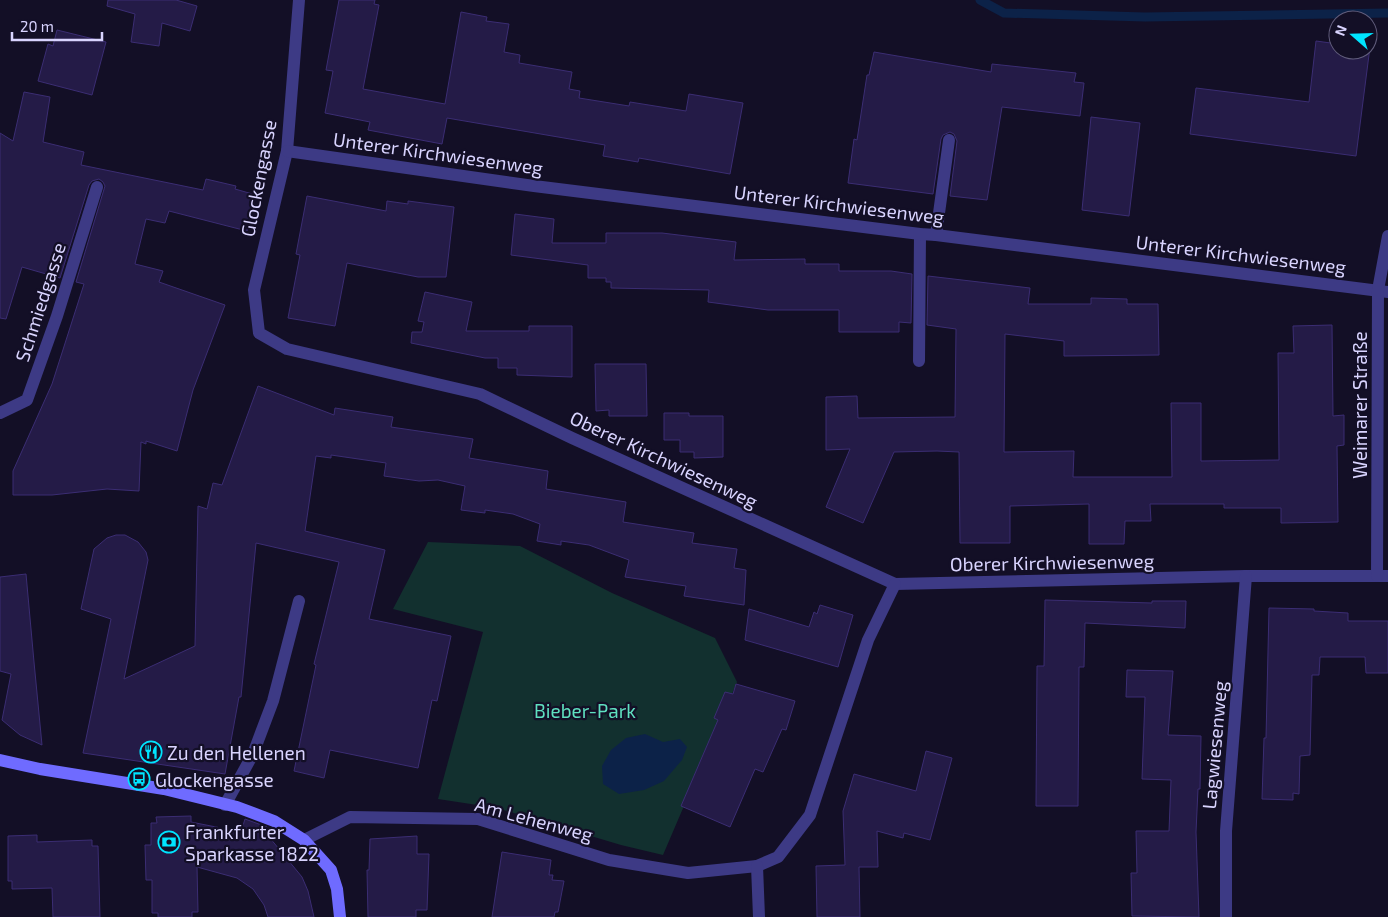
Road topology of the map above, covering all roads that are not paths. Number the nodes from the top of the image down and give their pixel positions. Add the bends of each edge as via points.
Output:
1 (299, 0) edge
2 (949, 140) dead end
3 (287, 151) junction
4 (97, 187) dead end
5 (920, 234) junction
6 (936, 235) junction
7 (1388, 236) edge
8 (1383, 291) edge
9 (259, 333) joint
10 (919, 361) dead end
11 (0, 414) edge
12 (1246, 576) junction
13 (1383, 576) edge
14 (895, 584) junction
15 (299, 601) dead end
16 (0, 760) edge
17 (225, 805) junction
18 (304, 840) junction
19 (757, 866) junction
20 (340, 917) edge
21 (760, 917) edge
22 (1226, 917) edge

1 - 3 street, Glockengasse
2 - 6 street
3 - 5 street, Unterer Kirchwiesenweg via 534,186
3 - 9 street, Glockengasse via 254,290
4 - 11 street, Schmiedgasse via 27,400
5 - 6 street, Unterer Kirchwiesenweg
5 - 10 street
6 - 8 street, Unterer Kirchwiesenweg
7 - 8 street, Weimarer Straße
8 - 13 street, Weimarer Straße
9 - 14 street, Oberer Kirchwiesenweg via 286,349 480,394
12 - 13 street, Oberer Kirchwiesenweg
12 - 14 street, Oberer Kirchwiesenweg
12 - 22 street, Lagwiesenweg via 1226,831
14 - 19 street, Am Lehenweg via 868,640 810,815 778,857
15 - 17 street via 273,701 253,754
16 - 17 street via 164,789
17 - 18 street via 274,821
18 - 19 street, Am Lehenweg via 350,818 478,819 609,860 688,872
18 - 20 street via 331,870 338,889
19 - 21 street

